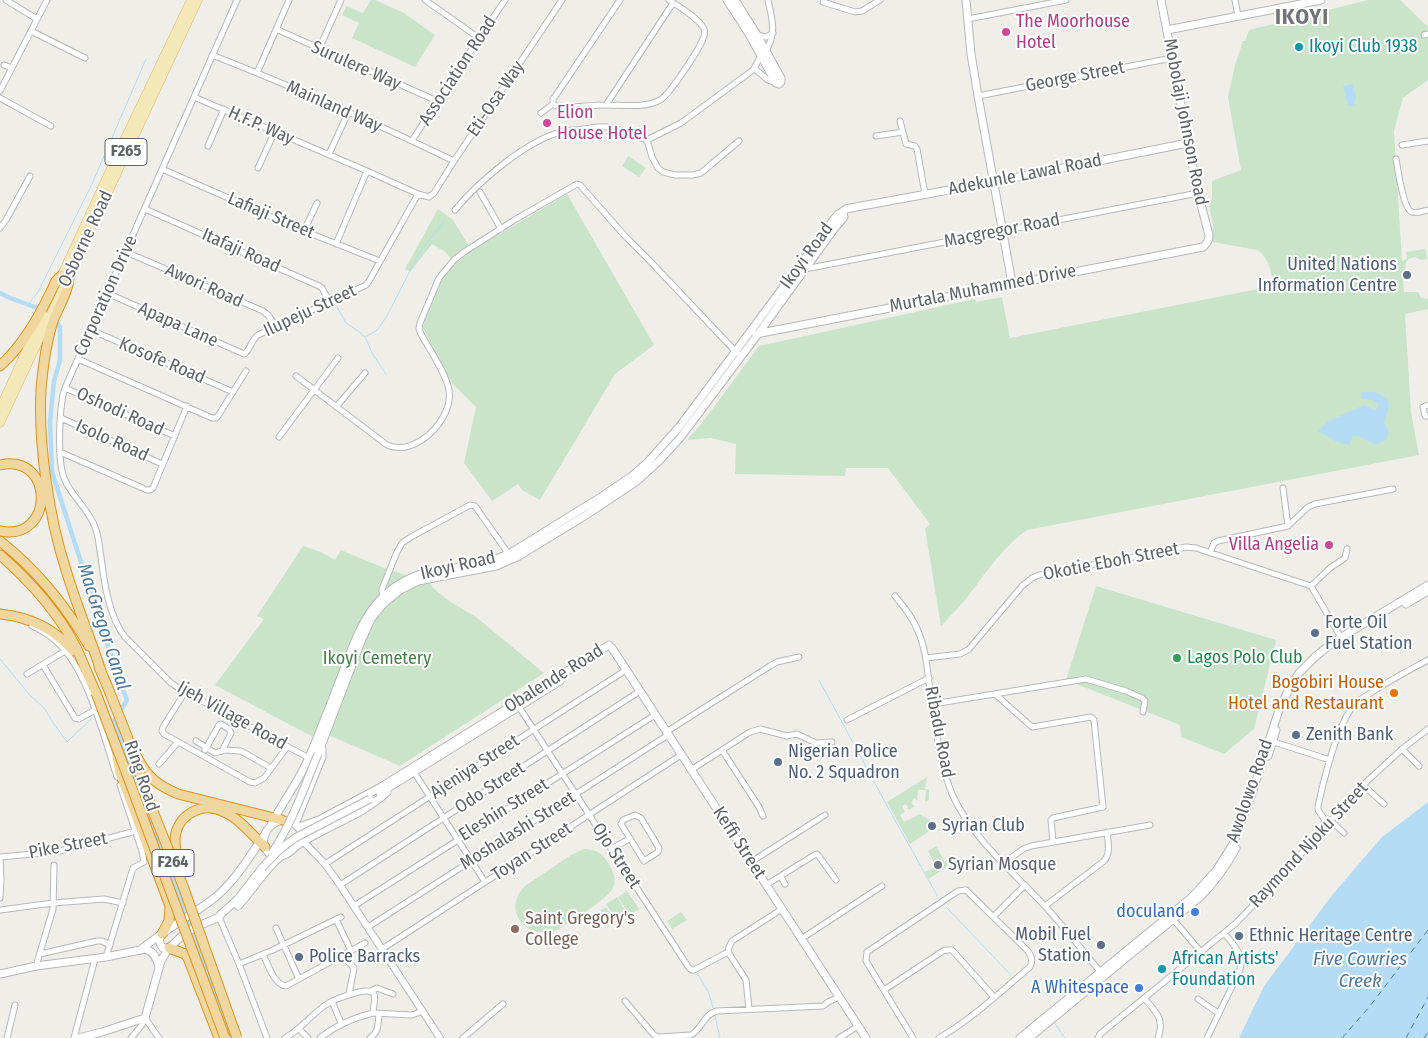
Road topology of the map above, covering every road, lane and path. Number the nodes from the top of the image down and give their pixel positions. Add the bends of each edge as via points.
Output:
1 (6, 0) edge
2 (191, 0) edge
3 (198, 0) edge
4 (238, 0) edge
5 (289, 0) edge
6 (341, 0) edge
7 (425, 0) edge
8 (504, 0) edge
9 (562, 0) edge
10 (620, 0) edge
11 (727, 0) edge
12 (735, 0) edge
13 (768, 0) edge
14 (880, 0) edge
15 (966, 0) edge
16 (1066, 0) edge
17 (1160, 0) edge
18 (1235, 0) edge
19 (1321, 0) edge
20 (45, 1) edge
21 (671, 1) edge
22 (823, 2) dead end
23 (1238, 16) junction
24 (37, 19) junction
25 (968, 19) junction
26 (276, 29) junction
27 (1167, 30) junction
28 (31, 31) junction
29 (772, 34) junction
30 (757, 35) junction
31 (480, 38) junction
32 (318, 49) junction
33 (764, 54) junction
34 (212, 56) junction
35 (85, 58) dead end
36 (1172, 58) junction
37 (4, 64) dead end
38 (12, 68) junction
39 (755, 68) junction
40 (257, 73) junction
41 (776, 83) joint
42 (0, 91) edge
43 (978, 96) junction
44 (194, 97) junction
45 (0, 98) edge
46 (437, 101) junction
47 (552, 104) junction
48 (606, 105) junction
49 (224, 110) junction
50 (348, 113) junction
51 (541, 113) dead end
52 (900, 121) dead end
53 (51, 126) dead end
54 (275, 131) junction
55 (903, 132) junction
56 (876, 136) dead end
57 (647, 140) junction
58 (412, 141) junction
59 (1428, 141) edge
60 (739, 142) dead end
61 (1188, 143) junction
62 (1402, 145) dead end
63 (208, 146) dead end
64 (329, 154) junction
65 (1396, 159) dead end
66 (454, 161) junction
67 (258, 168) dead end
68 (162, 169) junction
69 (367, 171) junction
70 (30, 176) dead end
71 (993, 182) junction
72 (480, 192) dead end
73 (1198, 193) junction
74 (418, 194) junction
75 (924, 194) junction
76 (429, 197) joint
77 (317, 203) dead end
78 (145, 209) junction
79 (455, 210) dead end
80 (1428, 210) edge
81 (841, 215) junction
82 (0, 217) edge
83 (6, 220) junction
84 (0, 228) edge
85 (501, 229) junction
86 (304, 231) junction
87 (1003, 231) junction
88 (336, 244) junction
89 (1207, 244) joint
90 (126, 252) junction
91 (380, 261) junction
92 (805, 269) junction
93 (66, 277) junction
94 (1012, 283) junction
95 (107, 294) junction
96 (328, 302) junction
97 (53, 303) junction
98 (44, 322) junction
99 (767, 322) junction
100 (276, 326) junction
101 (91, 330) junction
102 (774, 331) junction
103 (750, 333) junction
104 (758, 334) junction
105 (35, 340) junction
106 (248, 350) joint
107 (738, 355) junction
108 (338, 358) dead end
109 (78, 359) junction
110 (0, 366) edge
111 (246, 371) dead end
112 (365, 373) dead end
113 (296, 376) dead end
114 (65, 388) junction
115 (313, 390) junction
116 (234, 392) junction
117 (1428, 405) edge
118 (187, 406) junction
119 (336, 407) junction
120 (0, 408) edge
121 (1428, 416) edge
122 (61, 418) junction
123 (0, 423) edge
124 (175, 436) junction
125 (278, 437) dead end
126 (60, 452) junction
127 (162, 464) junction
128 (0, 465) edge
129 (1284, 488) dead end
130 (1393, 489) dead end
131 (1288, 526) junction
132 (0, 531) edge
133 (0, 540) edge
134 (1347, 550) dead end
135 (1210, 553) junction
136 (0, 555) edge
137 (510, 556) junction
138 (1311, 586) junction
139 (1428, 588) edge
140 (387, 596) junction
141 (895, 596) dead end
142 (108, 598) joint
143 (0, 614) edge
144 (0, 618) edge
145 (1342, 640) junction
146 (612, 648) junction
147 (65, 651) junction
148 (800, 656) dead end
149 (926, 658) junction
150 (1428, 660) edge
151 (43, 665) junction
152 (626, 670) junction
153 (101, 671) junction
154 (86, 672) junction
155 (26, 674) dead end
156 (929, 678) junction
157 (640, 691) junction
158 (184, 692) junction
159 (995, 694) junction
160 (933, 704) junction
161 (519, 707) junction
162 (95, 710) junction
163 (1143, 712) dead end
164 (655, 715) junction
165 (846, 720) dead end
166 (1428, 728) edge
167 (533, 730) junction
168 (667, 734) junction
169 (127, 736) junction
170 (324, 739) junction
171 (1271, 740) junction
172 (196, 741) dead end
173 (114, 742) junction
174 (178, 742) junction
175 (832, 742) dead end
176 (287, 747) junction
177 (206, 748) junction
178 (1402, 749) junction
179 (722, 750) junction
180 (222, 751) junction
181 (547, 751) junction
182 (202, 755) junction
183 (681, 755) junction
184 (309, 758) junction
185 (1330, 760) junction
186 (159, 764) dead end
187 (1419, 766) dead end
188 (271, 768) junction
189 (691, 770) junction
190 (414, 772) junction
191 (562, 774) junction
192 (394, 785) junction
193 (1363, 785) junction
194 (576, 795) junction
195 (430, 796) junction
196 (1384, 804) dead end
197 (589, 815) junction
198 (825, 815) dead end
199 (763, 816) dead end
200 (443, 818) junction
201 (276, 821) junction
202 (1329, 822) junction
203 (1150, 825) dead end
204 (297, 826) junction
205 (136, 831) junction
206 (1107, 832) junction
207 (1344, 833) dead end
208 (630, 838) junction
209 (457, 839) junction
210 (302, 840) junction
211 (1053, 842) junction
212 (262, 845) junction
213 (611, 849) junction
214 (281, 856) junction
215 (0, 857) edge
216 (471, 861) junction
217 (751, 862) junction
218 (1004, 863) junction
219 (325, 864) junction
220 (54, 866) dead end
221 (262, 868) junction
222 (780, 877) junction
223 (836, 880) dead end
224 (484, 882) junction
225 (340, 884) junction
226 (785, 884) dead end
227 (766, 885) junction
228 (1025, 885) junction
229 (183, 886) junction
230 (882, 886) dead end
231 (0, 898) edge
232 (53, 903) junction
233 (123, 903) junction
234 (354, 906) junction
235 (1044, 906) junction
236 (782, 909) junction
237 (0, 910) edge
238 (994, 916) junction
239 (219, 917) junction
240 (1172, 917) junction
241 (368, 927) junction
242 (276, 928) dead end
243 (1224, 933) junction
244 (161, 935) junction
245 (801, 939) junction
246 (365, 943) dead end
247 (110, 945) junction
248 (283, 945) junction
249 (168, 949) junction
250 (382, 949) junction
251 (141, 950) junction
252 (351, 951) junction
253 (728, 952) junction
254 (1201, 952) junction
255 (40, 954) junction
256 (263, 955) junction
257 (343, 956) junction
258 (106, 957) junction
259 (95, 959) junction
260 (240, 964) junction
261 (36, 966) junction
262 (159, 968) junction
263 (0, 974) edge
264 (1102, 974) junction
265 (299, 979) junction
266 (884, 990) junction
267 (371, 991) junction
268 (349, 994) junction
269 (393, 994) dead end
270 (839, 997) junction
271 (994, 997) junction
272 (1144, 998) junction
273 (1198, 999) dead end
274 (332, 1001) junction
275 (625, 1001) dead end
276 (503, 1004) dead end
277 (15, 1005) dead end
278 (749, 1009) junction
279 (423, 1011) junction
280 (376, 1013) junction
281 (1218, 1013) junction
282 (145, 1018) junction
283 (341, 1023) junction
284 (858, 1026) junction
285 (299, 1029) junction
286 (327, 1036) edge
287 (1029, 1036) edge
288 (7, 1038) edge
289 (74, 1038) edge
290 (79, 1038) edge
291 (131, 1038) edge
292 (159, 1038) edge
293 (219, 1038) edge
294 (225, 1038) edge
295 (237, 1038) edge
296 (267, 1038) edge
297 (285, 1038) edge
298 (308, 1038) edge
299 (320, 1038) edge
300 (370, 1038) edge
301 (440, 1038) edge
302 (462, 1038) edge
303 (839, 1038) edge
304 (866, 1038) edge
305 (913, 1038) edge
306 (939, 1038) edge
307 (1020, 1038) edge
308 (1098, 1038) edge
309 (1158, 1038) edge
310 (1207, 1038) edge

1 - 24 street
2 - 93 main road, Osborne Road / F265 via 127,134
3 - 93 main road, Osborne Road / F265
4 - 34 street, Corporation Drive
5 - 26 street
6 - 32 street
7 - 31 street
8 - 31 street, Association Road
9 - 66 street, Eti-Osa Way
10 - 47 street
11 - 33 main road
12 - 30 main road
13 - 29 street via 774,26
14 - 22 street via 855,12
15 - 25 main road
16 - 25 street
17 - 27 main road, Mobolaji Johnson Road
18 - 23 street
19 - 23 main road
20 - 24 street
21 - 48 street
21 - 48 street via 700,22 705,34 702,42 669,92 658,102
23 - 27 main road
24 - 28 street
25 - 43 main road
26 - 32 street, Surulere Way
26 - 40 street
27 - 36 main road, Mobolaji Johnson Road
28 - 35 street
28 - 38 street
29 - 30 street via 766,37
29 - 33 street
30 - 33 main road
31 - 46 street, Association Road
32 - 46 street, Surulere Way
33 - 39 street
33 - 41 main road
34 - 40 street, Mainland Way
34 - 44 street, Corporation Drive
36 - 43 street, George Street
36 - 61 main road, Mobolaji Johnson Road
37 - 38 street
38 - 42 street
39 - 41 street
39 - 57 street via 680,122
40 - 50 street, Mainland Way
43 - 71 main road
44 - 49 street, H.F.P. Way
44 - 68 street, Corporation Drive
45 - 53 street
46 - 58 street, Association Road
47 - 48 street via 560,107
47 - 51 street
49 - 54 street, H.F.P. Way
49 - 63 street
50 - 58 street, Mainland Way
50 - 64 street
52 - 55 street
54 - 64 street, H.F.P. Way
54 - 67 street
55 - 56 street
55 - 75 street via 907,146 917,149
57 - 60 street via 658,168 675,175 701,173
57 - 79 street via 623,130 604,127 565,131 546,137 503,164
58 - 66 street, Mainland Way
59 - 62 street
61 - 71 main road, Adekunle Lawal Road
61 - 73 main road, Mobolaji Johnson Road
64 - 69 street, H.F.P. Way
65 - 80 street via 1409,211
66 - 76 street, Eti-Osa Way
68 - 78 street, Corporation Drive
68 - 86 street, Lafiaji Street
69 - 74 street, H.F.P. Way
69 - 88 street
70 - 83 street
71 - 75 main road, Adekunle Lawal Road
71 - 87 main road
72 - 85 street
73 - 87 street, Macgregor Road
73 - 89 main road, Mobolaji Johnson Road via 1209,236
74 - 76 street, H.F.P. Way
74 - 91 street, Ilupeju Street
75 - 81 main road, Adekunle Lawal Road via 846,209
77 - 86 street
78 - 90 street, Corporation Drive
78 - 96 street, Itafaji Road via 319,286
81 - 92 main road, Ikoyi Road
81 - 103 main road, Ikoyi Road
82 - 83 street
83 - 84 street
85 - 107 street via 580,184
85 - 119 street via 464,252 447,268 439,278 420,323 421,334 450,392 445,411 434,430 409,447 391,447
86 - 88 street, Lafiaji Street
87 - 92 street, Macgregor Road
87 - 94 main road
88 - 91 street, Lafiaji Street
89 - 94 main road, Murtala Muhammed Drive
90 - 95 street, Corporation Drive
90 - 100 street, Awori Road via 263,311
91 - 96 street, Ilupeju Street via 366,285
92 - 99 main road, Ikoyi Road
93 - 97 highway via 68,285
93 - 97 highway, F265 via 56,282
94 - 102 main road, Murtala Muhammed Drive
95 - 101 street, Corporation Drive
95 - 106 street, Apapa Lane via 241,354
96 - 100 street, Ilupeju Street
97 - 98 highway
97 - 98 highway, F265
98 - 105 main road, F265
98 - 110 highway, F265 via 31,330
98 - 153 highway via 42,432 49,494 66,570
99 - 102 main road
99 - 104 main road, Ikoyi Road
100 - 106 street, Ilupeju Street via 253,338
101 - 109 street, Corporation Drive
101 - 116 street, Kosofe Road
102 - 104 main road, Murtala Muhammed Drive
103 - 104 main road, Murtala Muhammed Drive
103 - 107 main road, Ikoyi Road
104 - 107 main road, Ikoyi Road
105 - 120 main road
105 - 123 main road, F265
107 - 137 main road, Ikoyi Road via 680,426 632,476
108 - 115 street
109 - 114 street, Corporation Drive
109 - 118 street
111 - 116 street
112 - 119 street
113 - 115 street
114 - 122 street, Corporation Drive
114 - 124 street, Oshodi Road
115 - 119 street
115 - 125 street
116 - 118 street via 216,418
117 - 121 street via 1423,407 1424,416
118 - 124 street
122 - 126 street, Corporation Drive
122 - 127 street, Isolo Road
124 - 127 street
126 - 127 street via 147,490 152,488
126 - 142 street, Corporation Drive via 65,480 91,516 97,532
128 - 132 highway via 20,465 32,473 41,488 42,497 34,520 26,527 11,532
129 - 131 street
130 - 131 street via 1311,505
131 - 135 street via 1218,541
133 - 153 highway, Ring Road / F264 via 55,594
134 - 138 street via 1345,558
135 - 138 street, Okotie Eboh Street
135 - 149 street, Okotie Eboh Street via 1196,548 1178,548 1039,575 1022,586 969,649 960,654
136 - 154 highway, Ring Road / F264 via 50,607 70,637
137 - 140 main road, Ikoyi Road via 418,575 401,582
137 - 140 street via 475,506 470,505 400,545 382,589
138 - 145 street
139 - 145 main road, Awolowo Road
140 - 170 main road, Ikoyi Road via 366,630
140 - 184 main road, Ikoyi Road via 370,610 358,630
141 - 149 street, Ribadu Road via 914,621
142 - 158 street, Ijeh Village Road via 116,623 125,637
143 - 154 highway via 27,619 50,630 67,644
144 - 147 street via 32,626 53,638
145 - 171 main road, Awolowo Road via 1315,657 1296,678 1280,707
146 - 152 main road, Keffi Street
146 - 161 main road, Obalende Road
146 - 204 main road, Obalende Road via 609,645 381,787 319,820
147 - 151 street
147 - 162 street via 82,677
148 - 168 street, Moshalashi Street via 770,666
149 - 156 street, Ribadu Road
150 - 185 street via 1357,702 1344,721
151 - 155 street
151 - 162 street via 75,718
152 - 157 main road, Keffi Street
152 - 167 street, Ajeniya Street
153 - 169 highway, Ring Road / F264, bridge
154 - 173 highway, Ring Road / F264, bridge
156 - 160 street, Ribadu Road
156 - 165 street
157 - 164 main road, Keffi Street
157 - 181 street, Odo Street
158 - 174 street via 162,731
158 - 176 street, Ijeh Village Road
159 - 160 street
159 - 163 street via 1086,679 1142,698 1145,701
159 - 211 street via 1032,727 1094,720 1103,807 1053,818
160 - 218 street, Ribadu Road via 942,762 952,793 978,835
161 - 167 street, Ojo Street
161 - 190 main road, Obalende Road
162 - 205 street
164 - 168 main road, Keffi Street
164 - 191 street, Eleshin Street
166 - 178 street, Raymond Njoku Street
167 - 181 street, Ojo Street
167 - 195 street, Ajeniya Street
168 - 183 main road, Keffi Street
168 - 194 street, Moshalashi Street
169 - 201 highway, bridge via 145,772 153,780 178,794
169 - 229 highway, Ring Road / F264, bridge
170 - 204 main road via 322,757
170 - 221 main road, Ikoyi Road, bridge via 283,836
171 - 185 street
171 - 240 main road, Awolowo Road via 1227,855
172 - 177 street
173 - 244 highway, bridge via 120,773 168,899 169,921
173 - 294 highway, Ring Road / F264, bridge
174 - 182 street
174 - 186 street
175 - 179 street via 816,743 797,734 787,736 756,729
176 - 184 street, Ijeh Village Road
176 - 188 street
177 - 180 street
177 - 180 street via 221,724 231,733
177 - 182 street
178 - 187 street
178 - 193 street, Raymond Njoku Street
179 - 189 street
179 - 199 street
180 - 188 street via 241,751
181 - 191 street, Ojo Street
181 - 200 street, Odo Street
182 - 188 street via 250,782 260,781
183 - 189 main road, Keffi Street
183 - 197 street, Toyan Street
184 - 201 main road, Ikoyi Road
185 - 202 street via 1318,810
189 - 217 main road, Keffi Street
190 - 192 main road, Obalende Road
190 - 195 street
191 - 194 street, Ojo Street
191 - 209 street, Eleshin Street
192 - 210 main road, Obalende Road via 382,797
192 - 221 main road, Obalende Road, bridge via 296,838
193 - 196 street
193 - 202 street, Raymond Njoku Street
194 - 197 street, Ojo Street
194 - 216 street, Moshalashi Street
195 - 200 street
195 - 219 street, Ajeniya Street
197 - 213 street, Ojo Street
197 - 224 street, Toyan Street
198 - 217 street
200 - 209 street
200 - 225 street, Odo Street
201 - 204 main road via 289,821
201 - 212 main road via 265,834
202 - 207 street
202 - 243 street, Raymond Njoku Street
203 - 206 street
204 - 210 main road
205 - 215 street, Pike Street via 56,852
205 - 233 street via 144,862 133,868
206 - 211 street
206 - 235 street via 1107,858
208 - 208 street via 622,824 623,820 635,815 641,818 659,848 658,852 644,861
208 - 213 street
209 - 216 street
209 - 234 street, Eleshin Street
210 - 214 main road, Obalende Road
210 - 219 street
211 - 218 street via 1023,849
212 - 214 main road via 273,857
212 - 229 highway, bridge via 227,813 210,807 194,811 177,828 175,841
212 - 244 main road, bridge via 226,888
213 - 253 street, Ojo Street via 689,968 694,970
214 - 239 main road via 234,910 223,918
215 - 231 street
216 - 224 street
216 - 241 street, Moshalashi Street
217 - 227 main road, Keffi Street
218 - 228 street, Ribadu Road
219 - 225 street
220 - 232 street
221 - 239 main road, Obalende Road
222 - 223 street via 816,854
222 - 226 street
222 - 227 street
224 - 250 street, Toyan Street
225 - 234 street
227 - 236 main road, Keffi Street
228 - 235 street, Ribadu Road
228 - 238 street
229 - 295 highway, Ring Road / F264, bridge
230 - 245 street
232 - 233 street via 104,899
232 - 237 street
232 - 255 street
233 - 247 street
234 - 241 street
235 - 264 street, Ribadu Road
236 - 245 main road, Keffi Street
236 - 253 street via 732,941
238 - 266 street via 966,890 958,891 870,949 866,961
238 - 271 street via 1028,951 1032,962
239 - 249 main road, Obalende Road, bridge via 185,934
239 - 260 street
240 - 254 street
240 - 264 main road, Awolowo Road
241 - 250 street
242 - 248 street
243 - 254 street, Raymond Njoku Street
243 - 281 street via 1240,953 1241,964
244 - 249 main road via 160,944
244 - 251 main road
245 - 270 main road, Keffi Street
246 - 252 street
247 - 255 street via 97,941
247 - 258 street
248 - 252 street via 338,918
248 - 256 street
248 - 265 street
249 - 262 main road, Obalende Road
249 - 293 highway via 186,955
250 - 279 street
251 - 258 main road
251 - 262 main road via 149,950 153,954
252 - 257 street
253 - 278 street via 746,980
254 - 272 street, Raymond Njoku Street
255 - 261 street
256 - 260 street
256 - 265 street via 275,979 282,985
257 - 265 street
257 - 268 street via 354,968
258 - 259 main road
259 - 261 main road
259 - 289 street
260 - 296 street
261 - 263 main road
262 - 282 main road, Obalende Road
264 - 287 main road, Awolowo Road
266 - 271 street via 952,950
266 - 305 street
267 - 268 street
267 - 269 street via 377,988
267 - 280 street
268 - 274 street
270 - 278 street via 823,1006
270 - 284 main road, Keffi Street
271 - 306 street
272 - 308 street, Raymond Njoku Street
272 - 309 street via 1160,1020
273 - 281 street
274 - 283 street
274 - 285 street
275 - 278 street via 659,1037 691,1035 712,1012
276 - 302 street
277 - 288 street
279 - 280 street via 412,1016
279 - 301 street
280 - 283 street
280 - 300 street via 378,1029
281 - 310 street
282 - 290 main road
282 - 291 street
282 - 292 street
283 - 286 street
284 - 303 street
284 - 304 main road, Keffi Street
285 - 297 street
285 - 298 street
286 - 299 street
287 - 307 main road, Awolowo Road

